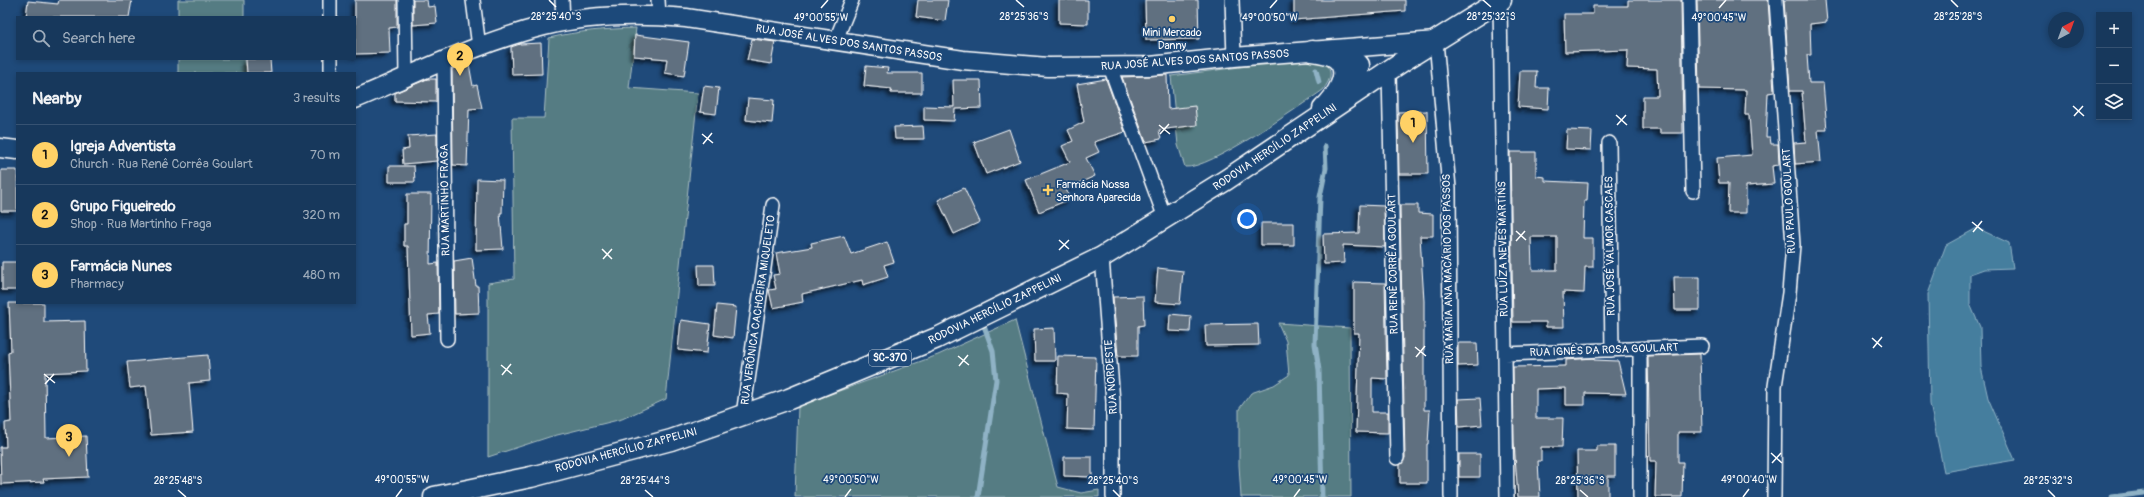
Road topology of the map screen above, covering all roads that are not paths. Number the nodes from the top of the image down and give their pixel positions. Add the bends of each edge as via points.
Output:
1 (330, 0) edge
2 (405, 0) edge
3 (472, 0) edge
4 (562, 0) edge
5 (852, 0) edge
6 (1232, 0) edge
7 (1500, 0) edge
8 (1688, 0) edge
9 (1776, 0) edge
10 (658, 8) edge
11 (330, 16) edge
12 (563, 22) junction
13 (1436, 41) junction
14 (835, 42) junction
15 (479, 48) junction
16 (1357, 48) junction
17 (1312, 51) junction
18 (1234, 57) junction
19 (331, 60) edge
20 (444, 62) junction
21 (1396, 66) junction
22 (1110, 67) junction
23 (331, 72) edge
24 (406, 78) junction
25 (1354, 94) junction
26 (356, 99) edge
27 (1306, 126) junction
28 (1609, 143) dead end
29 (0, 148) edge
30 (16, 150) edge
31 (1693, 192) dead end
32 (773, 205) dead end
33 (1165, 218) junction
34 (1102, 257) junction
35 (447, 338) dead end
36 (1702, 346) dead end
37 (1640, 349) junction
38 (1612, 350) junction
39 (1505, 354) junction
40 (743, 415) junction
41 (1397, 458) dead end
42 (434, 497) edge
43 (1113, 497) edge
44 (1451, 497) edge
45 (1507, 497) edge
46 (1640, 497) edge
47 (1774, 497) edge

1 - 11 street
2 - 24 street
3 - 15 street
4 - 12 street
5 - 14 street
6 - 18 street
7 - 13 main road, RODOVIA HERCÍLIO ZAPPELINI / SC-370
7 - 39 street, RUA LUÍZA NEVES MARTINS
8 - 31 street
9 - 47 street, RUA PAULO GOULART via 1793,245 1789,294 1775,386
10 - 12 street, RUA JOSÉ ALVES DOS SANTOS PASSOS
10 - 14 street, RUA JOSÉ ALVES DOS SANTOS PASSOS via 718,22
12 - 15 street, RUA JOSÉ ALVES DOS SANTOS PASSOS
13 - 16 street, RUA JOSÉ ALVES DOS SANTOS PASSOS
13 - 21 main road, RODOVIA HERCÍLIO ZAPPELINI / SC-370
13 - 44 street, RUA MARIA ANA MACÁRIO DOS PASSOS via 1449,188
14 - 22 street, RUA JOSÉ ALVES DOS SANTOS PASSOS via 1011,65
15 - 20 street, RUA JOSÉ ALVES DOS SANTOS PASSOS
16 - 17 street, RUA JOSÉ ALVES DOS SANTOS PASSOS
16 - 21 street, RUA JOSÉ ALVES DOS SANTOS PASSOS
17 - 18 street, RUA JOSÉ ALVES DOS SANTOS PASSOS
17 - 25 main road via 1340,52 1353,58 1359,65
17 - 27 main road via 1336,58 1342,65 1343,73 1334,98
18 - 22 street, RUA JOSÉ ALVES DOS SANTOS PASSOS via 1150,66
19 - 23 street
20 - 24 street, RUA JOSÉ ALVES DOS SANTOS PASSOS
20 - 35 street, RUA MARTINHO FRAGA
21 - 25 main road, RODOVIA HERCÍLIO ZAPPELINI / SC-370
21 - 41 street, RUA RENÊ CORRÊA GOULART
22 - 33 street
24 - 26 street, RUA JOSÉ ALVES DOS SANTOS PASSOS
25 - 27 main road, RODOVIA HERCÍLIO ZAPPELINI / SC-370
27 - 33 main road, RODOVIA HERCÍLIO ZAPPELINI / SC-370
28 - 38 street, RUA JOSÉ VALMOR CASCAES
29 - 30 street
32 - 40 street, RUA VERÔNICA CACHOEIRA MIQUELETO
33 - 34 main road, RODOVIA HERCÍLIO ZAPPELINI / SC-370
34 - 40 main road, RODOVIA HERCÍLIO ZAPPELINI / SC-370 via 937,338 789,399
34 - 43 street, RUA NORDESTE via 1113,402
36 - 37 street, RUA IGNÊS DA ROSA GOULART
37 - 38 street, RUA IGNÊS DA ROSA GOULART
37 - 46 street
38 - 39 street, RUA IGNÊS DA ROSA GOULART
39 - 45 street, RUA LUÍZA NEVES MARTINS
40 - 42 main road, RODOVIA HERCÍLIO ZAPPELINI / SC-370 via 671,440 531,477

